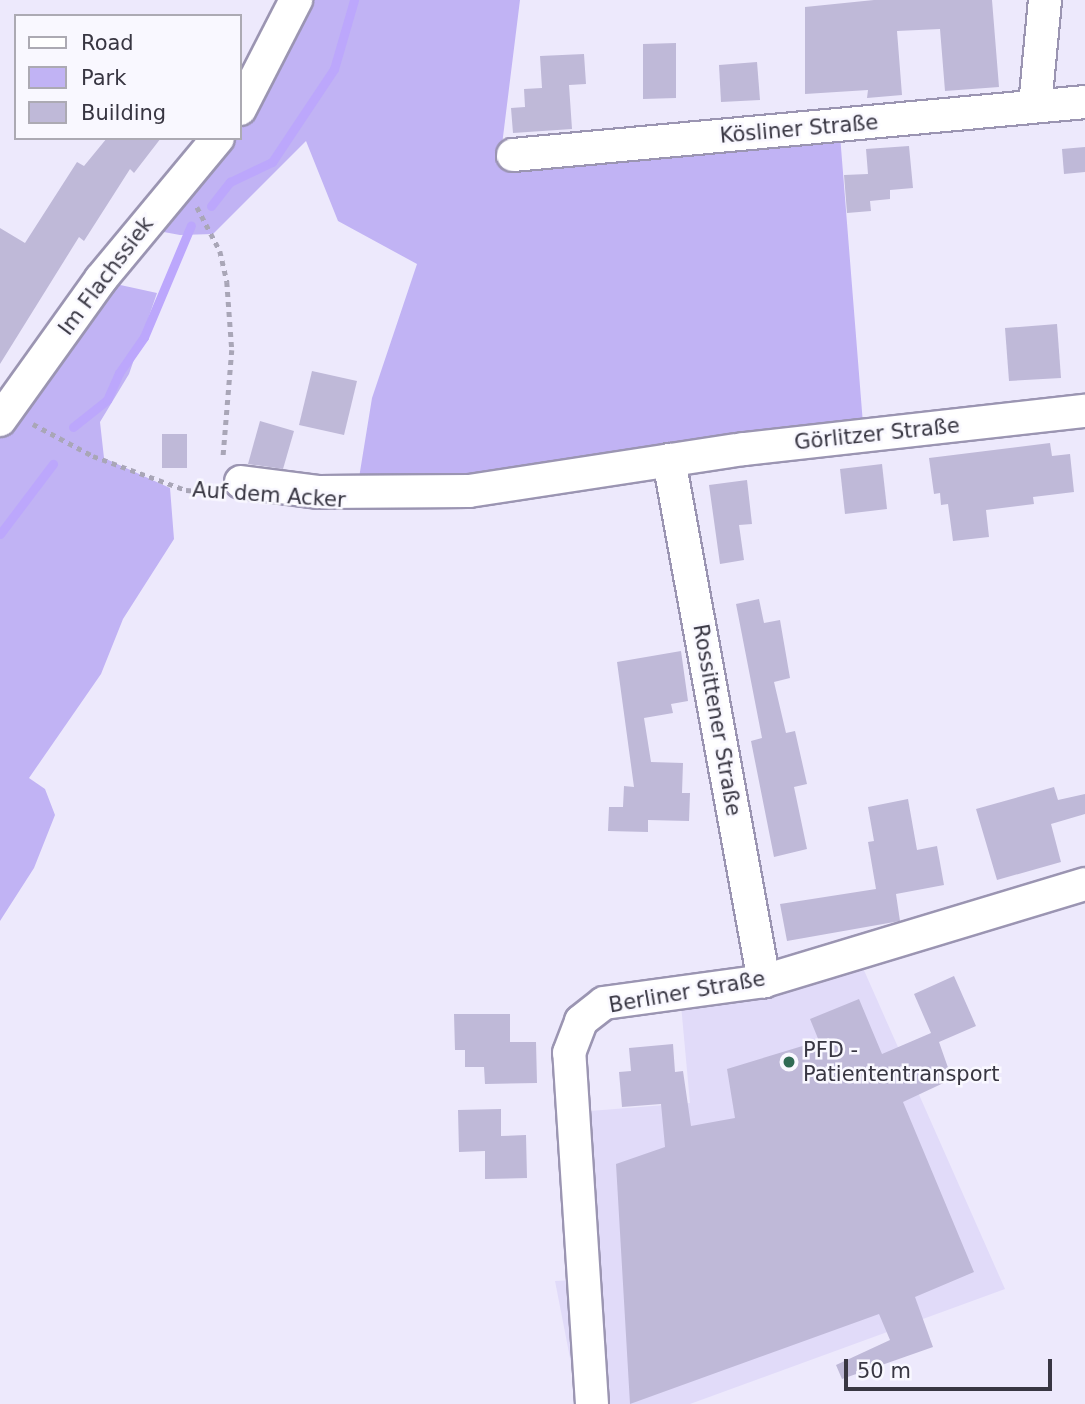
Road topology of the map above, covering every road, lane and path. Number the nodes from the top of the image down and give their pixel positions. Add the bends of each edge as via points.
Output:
1 (296, 0) edge
2 (1045, 0) edge
3 (1085, 102) edge
4 (242, 105) edge
5 (1035, 106) junction
6 (216, 140) edge
7 (513, 155) dead end
8 (172, 190) junction
9 (1085, 411) edge
10 (4, 415) edge
11 (669, 460) junction
12 (233, 488) junction
13 (1085, 884) edge
14 (764, 981) junction
15 (592, 1404) edge

1 - 4 street
2 - 5 street
3 - 5 street, Kösliner Straße
5 - 7 street, Kösliner Straße
6 - 8 street, Im Flachssiek
8 - 10 street, Im Flachssiek via 101,279
8 - 12 path via 197,206 220,251 232,350 222,458
9 - 11 street, Görlitzer Straße
10 - 12 path, Auf dem Acker via 93,456 186,490
11 - 12 street, Auf dem Acker via 468,491 372,494
11 - 14 street, Rossittener Straße
13 - 14 street, Berliner Straße
14 - 15 street, Berliner Straße via 604,1003 581,1021 569,1053

